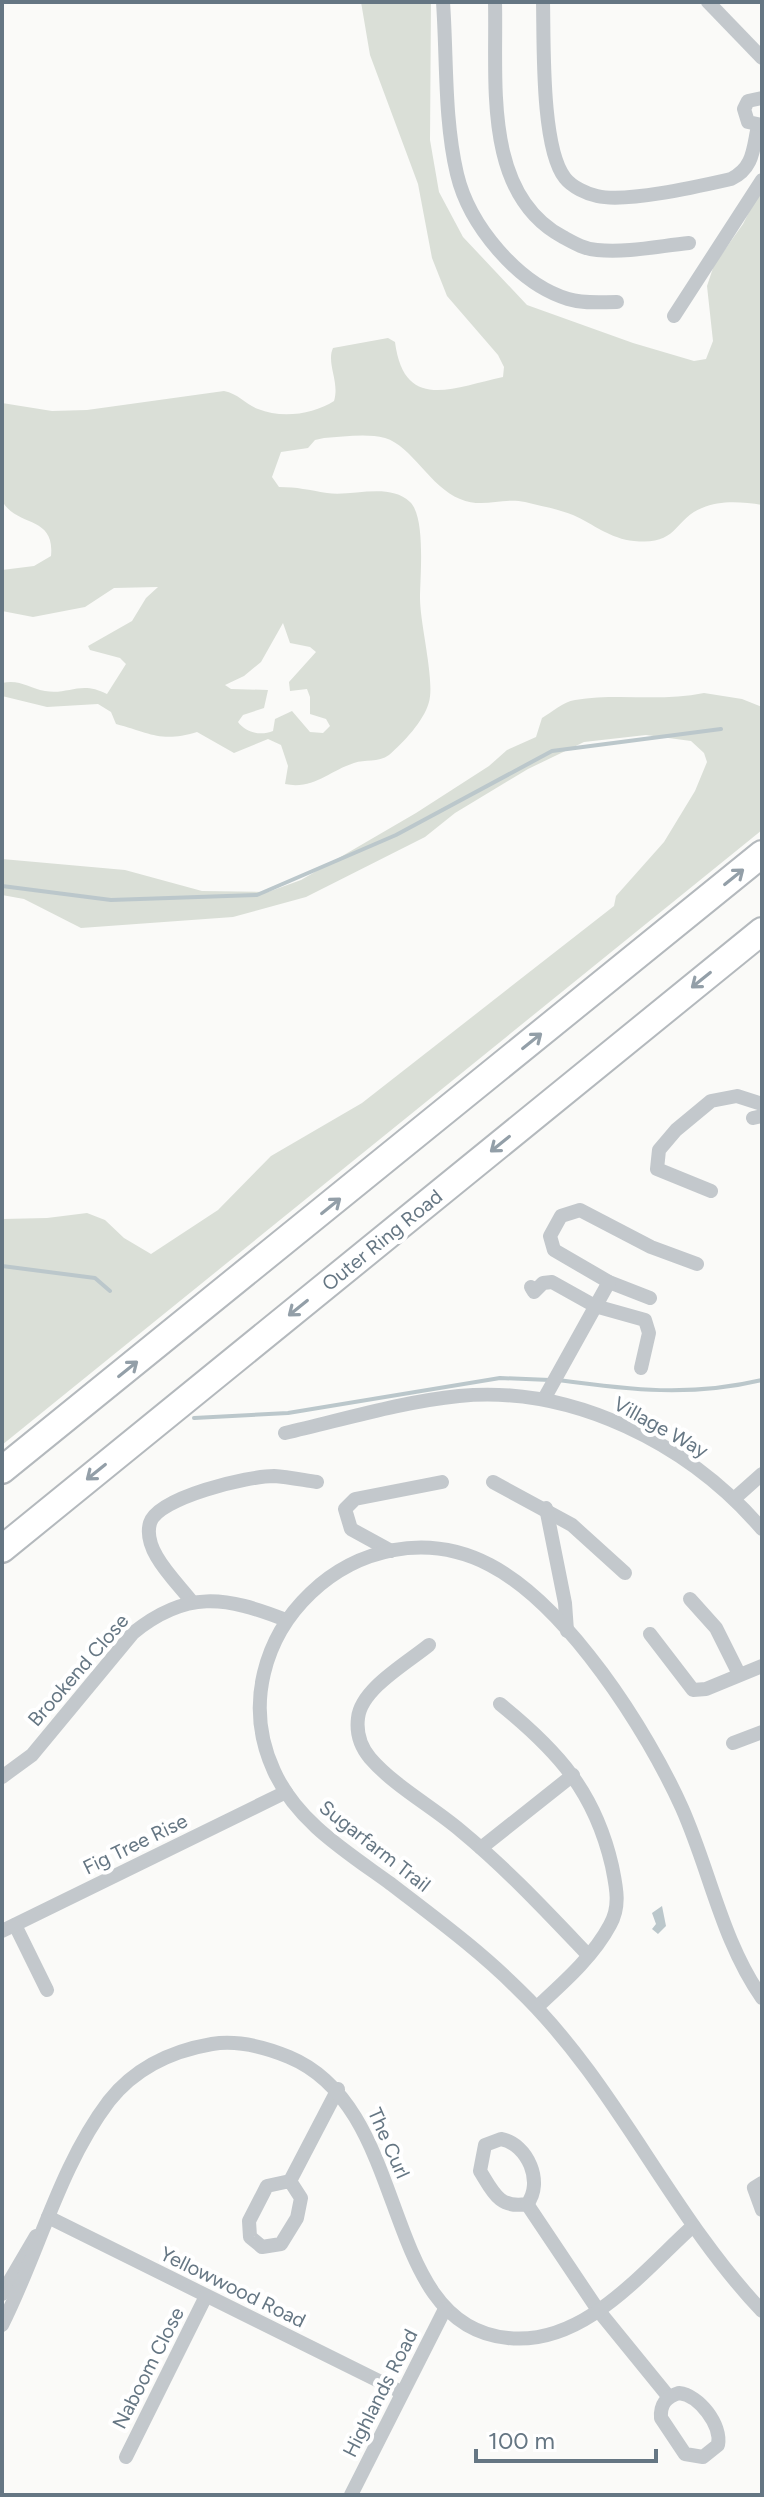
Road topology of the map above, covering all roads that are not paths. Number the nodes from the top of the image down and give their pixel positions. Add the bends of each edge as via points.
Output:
1 (443, 2) edge
2 (495, 2) edge
3 (543, 2) edge
4 (708, 2) edge
5 (762, 58) edge
6 (762, 98) edge
7 (760, 125) edge
8 (762, 180) edge
9 (689, 243) dead end
10 (617, 302) dead end
11 (674, 316) dead end
12 (762, 854) edge
13 (762, 931) edge
14 (762, 1104) edge
15 (711, 1191) dead end
16 (697, 1264) dead end
17 (609, 1282) junction
18 (531, 1287) dead end
19 (650, 1298) dead end
20 (595, 1306) junction
21 (641, 1368) dead end
22 (544, 1399) junction
23 (285, 1433) dead end
24 (2, 1470) edge
25 (762, 1474) edge
26 (317, 1482) dead end
27 (442, 1482) dead end
28 (493, 1482) dead end
29 (735, 1498) junction
30 (546, 1508) junction
31 (762, 1529) edge
32 (2, 1549) edge
33 (391, 1551) junction
34 (625, 1573) dead end
35 (690, 1599) dead end
36 (192, 1602) junction
37 (286, 1620) junction
38 (567, 1631) junction
39 (650, 1634) dead end
40 (429, 1645) dead end
41 (762, 1666) edge
42 (739, 1674) junction
43 (500, 1704) dead end
44 (762, 1732) edge
45 (733, 1743) dead end
46 (573, 1775) junction
47 (2, 1777) edge
48 (286, 1792) junction
49 (481, 1848) junction
50 (8, 1928) edge
51 (588, 1955) junction
52 (47, 1990) dead end
53 (762, 1998) edge
54 (537, 2007) junction
55 (338, 2089) junction
56 (290, 2181) junction
57 (762, 2183) edge
58 (527, 2204) junction
59 (762, 2210) edge
60 (46, 2222) junction
61 (693, 2226) junction
62 (2, 2294) edge
63 (206, 2296) junction
64 (760, 2305) edge
65 (445, 2309) junction
66 (598, 2310) junction
67 (2, 2325) edge
68 (401, 2392) junction
69 (668, 2396) junction
70 (126, 2457) dead end
71 (351, 2495) edge

1 - 10 street via 457,177 472,210 494,243 532,281 573,300
2 - 9 street via 503,152 527,208 559,235 596,250
3 - 7 street via 552,134 565,178 581,190 619,197 731,179 751,161
4 - 5 street
6 - 7 street via 748,101 744,109 748,122
8 - 11 street
24 -> 12 highway
13 -> 32 highway, Outer Ring Road
14 - 15 street via 720,1097 659,1150 657,1169
16 - 17 street via 651,1247 590,1213 580,1210 561,1216 550,1236 554,1250
17 - 19 street
17 - 20 street
18 - 20 street via 534,1292 552,1282
20 - 21 street via 645,1320 649,1333
20 - 22 street
22 - 23 street, Village Way via 460,1396
22 - 29 street, Village Way via 643,1435
25 - 29 street
26 - 36 street via 251,1478 200,1492 157,1512 150,1522 152,1544
27 - 33 street via 355,1499 345,1509 351,1529
28 - 30 street
29 - 31 street, Village Way
30 - 34 street via 599,1546
30 - 38 street
33 - 37 street, Sugarfarm Trail via 328,1578
33 - 38 street, Sugarfarm Trail via 438,1550 489,1564 520,1585
35 - 42 street via 716,1628
36 - 37 street, Brookend Close via 237,1603
36 - 47 street, Brookend Close via 161,1612 133,1633 32,1755
37 - 48 street, Sugarfarm Trail via 265,1667 261,1705 264,1745
38 - 53 street, Sugarfarm Trail via 646,1739 682,1807 720,1915
39 - 42 street via 693,1690
40 - 49 street via 365,1700 357,1731 372,1761
41 - 42 street
43 - 46 street via 544,1740
44 - 45 street
46 - 49 street
46 - 51 street via 596,1813 617,1888 617,1909
48 - 50 street, Fig Tree Rise
48 - 54 street, Sugarfarm Trail via 317,1829 458,1935
49 - 51 street
50 - 52 street
51 - 54 street
54 - 61 street, Sugarfarm Trail via 589,2070
55 - 56 street
55 - 60 street, The Curl via 297,2060 247,2044 220,2043 165,2056 110,2100
55 - 65 street, The Curl via 373,2148 423,2277
56 - 56 street via 301,2198 297,2218 281,2244 262,2247 250,2237 249,2221 267,2186
57 - 59 street via 754,2188
58 - 58 street via 508,2206 499,2201 480,2171 481,2154 493,2140 518,2147 535,2176 534,2195
58 - 66 street
60 - 62 street, The Curl
60 - 63 street, Yellowwood Road
60 - 67 street, The Curl
61 - 64 street, Sugarfarm Trail
61 - 66 street, The Curl
63 - 68 street, Yellowwood Road
63 - 70 street, Naboom Close
65 - 66 street, The Curl via 482,2332 519,2338 554,2335
65 - 68 street, Highlands Road
66 - 69 street
68 - 71 street, Highlands Road
69 - 69 street via 695,2398 720,2437 713,2453 685,2454 661,2418

